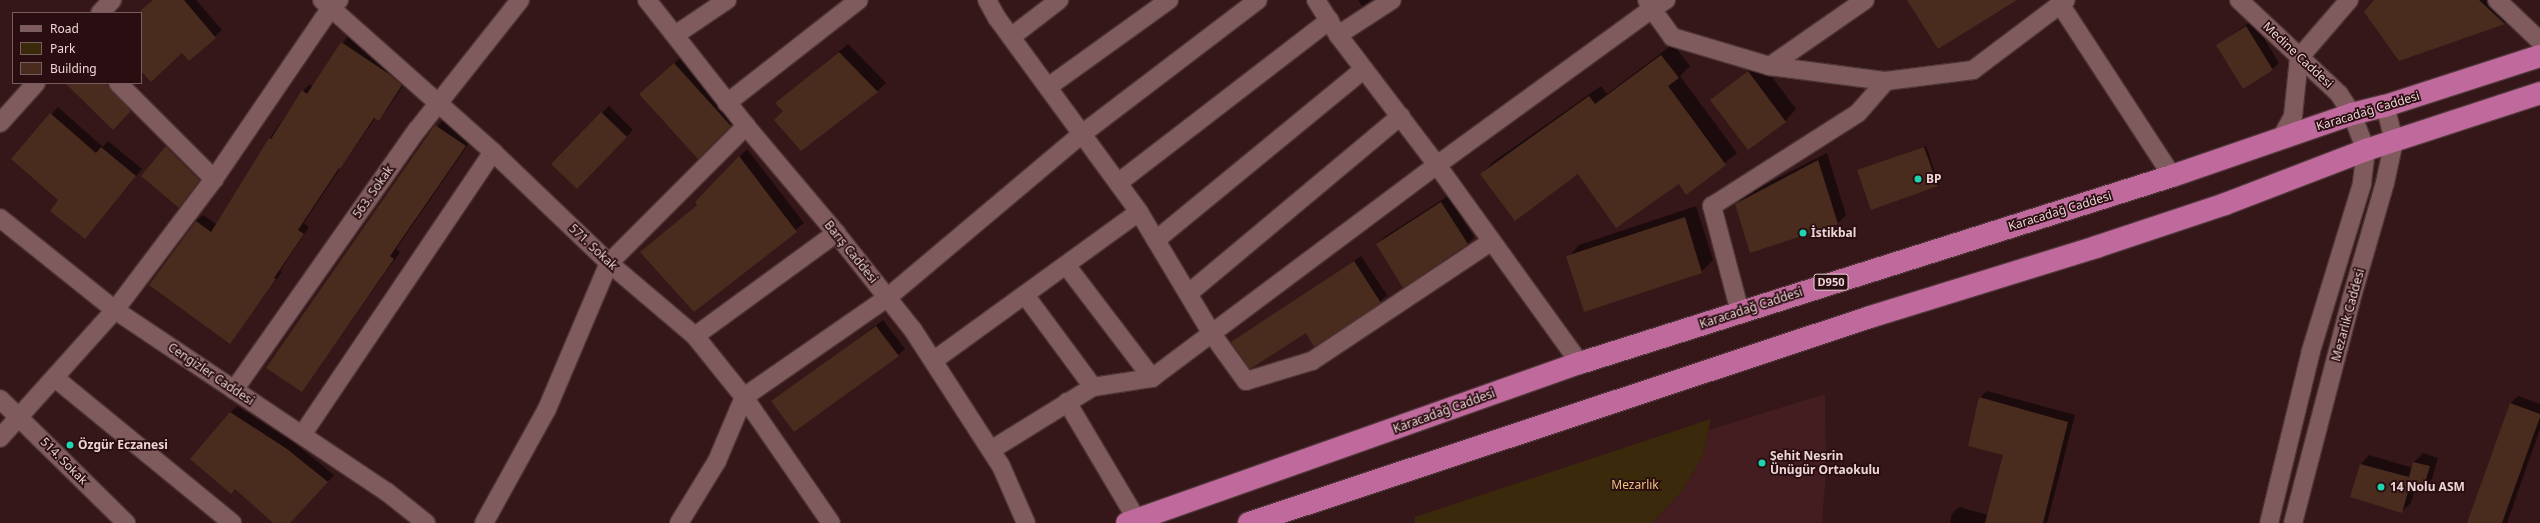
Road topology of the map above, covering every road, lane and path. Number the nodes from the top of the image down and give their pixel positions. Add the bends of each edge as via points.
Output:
1 (112, 0) edge
2 (520, 0) edge
3 (647, 0) edge
4 (727, 0) edge
5 (859, 0) edge
6 (1059, 0) edge
7 (1169, 0) edge
8 (1258, 0) edge
9 (1316, 0) edge
10 (1392, 0) edge
11 (1865, 0) edge
12 (2239, 0) edge
13 (2349, 0) edge
14 (2497, 0) edge
15 (993, 2) edge
16 (2063, 2) edge
17 (330, 3) edge
18 (1655, 3) edge
19 (101, 12) edge
20 (1334, 28) junction
21 (675, 35) junction
22 (1011, 37) junction
23 (2540, 41) edge
24 (2540, 56) edge
25 (2299, 58) junction
26 (1770, 66) junction
27 (1364, 69) junction
28 (1886, 81) junction
29 (35, 84) edge
30 (119, 84) edge
31 (1048, 87) junction
32 (2540, 93) edge
33 (438, 102) junction
34 (727, 103) junction
35 (2385, 106) junction
36 (2352, 114) junction
37 (1401, 116) junction
38 (0, 123) edge
39 (746, 126) junction
40 (1082, 134) junction
41 (2281, 138) junction
42 (2394, 141) junction
43 (2366, 150) junction
44 (493, 152) junction
45 (1437, 165) junction
46 (2172, 176) junction
47 (214, 180) junction
48 (1118, 184) junction
49 (1139, 212) junction
50 (0, 218) edge
51 (836, 233) junction
52 (1156, 240) junction
53 (1492, 241) junction
54 (609, 263) junction
55 (1066, 265) junction
56 (1189, 293) junction
57 (1025, 294) junction
58 (887, 298) junction
59 (115, 310) junction
60 (1740, 312) junction
61 (1212, 334) junction
62 (695, 336) junction
63 (933, 361) junction
64 (1580, 363) junction
65 (55, 378) junction
66 (1152, 378) junction
67 (1093, 387) junction
68 (234, 390) junction
69 (744, 398) junction
70 (0, 399) edge
71 (1067, 402) junction
72 (20, 416) junction
73 (302, 435) junction
74 (0, 438) edge
75 (991, 450) junction
76 (1132, 521) edge
77 (126, 523) edge
78 (232, 523) edge
79 (426, 523) edge
80 (484, 523) edge
81 (679, 523) edge
82 (831, 523) edge
83 (1026, 523) edge
84 (1249, 523) edge
85 (2269, 523) edge
86 (2293, 523) edge

1 - 19 street
2 - 33 street, 563. Sokak
3 - 21 street, Barış Caddesi
4 - 21 street
5 - 34 street
6 - 22 street
7 - 31 street
8 - 40 street
9 - 20 street
10 - 20 street
11 - 26 street
12 - 25 street, Medine Caddesi
13 - 25 street
14 - 23 street
15 - 22 street
16 - 28 street via 1973,70
16 - 46 street
17 - 33 street, 571. Sokak
17 - 47 street
18 - 26 street via 1672,38
18 - 45 street
20 - 27 street
20 - 48 street
21 - 34 street, Barış Caddesi
22 - 31 street
24 - 35 highway, Karacadağ Caddesi / D950
25 - 36 street, Medine Caddesi via 2339,94
25 - 41 street via 2293,116
26 - 28 street
27 - 37 street
27 - 52 street
28 - 60 street via 1858,113 1712,206
29 - 38 street
30 - 47 street
31 - 40 street
32 - 42 highway
33 - 44 street, 571. Sokak
33 - 68 street, 563. Sokak
34 - 39 street, Barış Caddesi
35 - 36 highway, Karacadağ Caddesi / D950
35 - 42 street, Mezarlık Caddesi
36 - 41 highway, Karacadağ Caddesi / D950
36 - 43 street, Mezarlık Caddesi
37 - 45 street
37 - 56 street
39 - 51 street, Barış Caddesi
39 - 54 street
40 - 48 street
40 - 58 street
41 - 46 highway, Karacadağ Caddesi / D950
42 - 43 highway
42 - 86 street, Mezarlık Caddesi via 2385,183 2351,300
43 - 84 highway via 2225,204 1870,317
43 - 85 street, Mezarlık Caddesi via 2362,184 2311,351
44 - 54 street, 571. Sokak
44 - 73 street
45 - 53 street
45 - 61 street
46 - 60 highway, Karacadağ Caddesi / D950
47 - 59 street
48 - 49 street
49 - 52 street
49 - 55 street
50 - 59 street, Cengizler Caddesi
51 - 58 street, Barış Caddesi
51 - 62 street
52 - 56 street
53 - 61 street via 1312,361 1246,381
53 - 64 street
54 - 62 street, 571. Sokak
54 - 80 street via 547,409
55 - 57 street
55 - 66 street
56 - 61 street
57 - 63 street
57 - 67 street
58 - 63 street, Barış Caddesi via 913,330
58 - 69 street
59 - 65 street
59 - 68 street, Cengizler Caddesi
60 - 64 highway, Karacadağ Caddesi / D950
61 - 66 street
62 - 69 street, 571. Sokak
63 - 75 street, Barış Caddesi
64 - 76 highway, Karacadağ Caddesi / D950
65 - 72 street
65 - 78 street
66 - 67 street
67 - 71 street
68 - 73 street, Cengizler Caddesi
69 - 81 street via 717,461
69 - 82 street, 571. Sokak
70 - 72 street, 514. Sokak
71 - 75 street
71 - 76 street
72 - 74 street
72 - 77 street, 514. Sokak
73 - 79 street, Cengizler Caddesi via 387,492
75 - 83 street, Barış Caddesi via 1001,466

